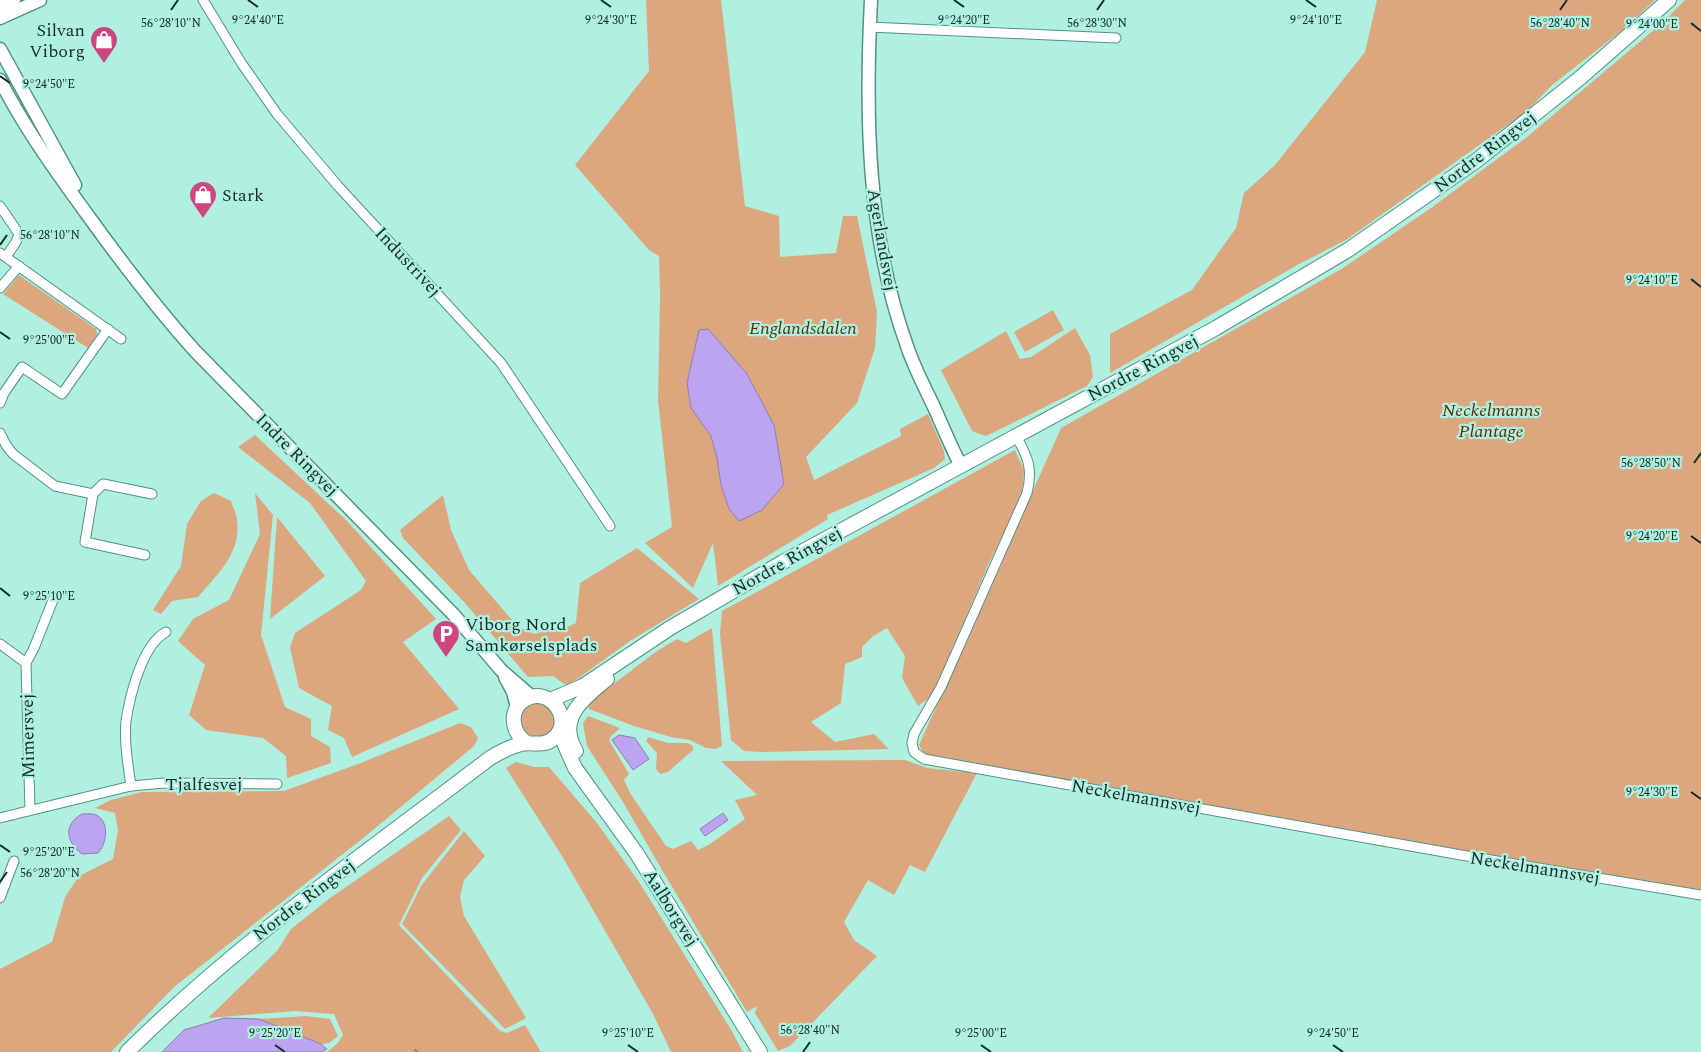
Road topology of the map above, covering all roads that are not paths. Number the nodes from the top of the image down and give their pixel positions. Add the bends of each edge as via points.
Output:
1 (14, 0) edge
2 (40, 0) edge
3 (203, 0) edge
4 (871, 0) edge
5 (1669, 0) edge
6 (0, 6) edge
7 (0, 18) edge
8 (869, 27) junction
9 (1116, 38) dead end
10 (0, 49) edge
11 (0, 80) edge
12 (0, 206) edge
13 (101, 234) junction
14 (3, 255) edge
15 (19, 266) junction
16 (0, 288) edge
17 (108, 329) junction
18 (121, 338) dead end
19 (0, 403) edge
20 (0, 433) edge
21 (1016, 436) junction
22 (961, 466) junction
23 (94, 494) junction
24 (152, 494) dead end
25 (610, 526) dead end
26 (146, 555) dead end
27 (54, 600) dead end
28 (670, 628) junction
29 (166, 632) dead end
30 (0, 644) edge
31 (26, 663) junction
32 (501, 670) junction
33 (583, 686) junction
34 (532, 697) junction
35 (550, 700) junction
36 (517, 707) junction
37 (561, 714) junction
38 (514, 726) junction
39 (559, 732) junction
40 (527, 743) junction
41 (542, 744) junction
42 (490, 758) junction
43 (575, 768) junction
44 (277, 784) dead end
45 (131, 786) junction
46 (30, 810) junction
47 (0, 818) edge
48 (637, 854) junction
49 (14, 861) dead end
50 (1701, 895) edge
51 (0, 898) edge
52 (127, 1052) edge
53 (760, 1052) edge

1 - 6 street
2 - 7 street
3 - 25 street, Industrivej via 277,114 338,186 501,364
4 - 8 street, Agerlandsvej
5 - 21 main road, Nordre Ringvej via 1498,144 1348,250 1216,328
8 - 9 street
8 - 22 street, Agerlandsvej via 870,171 888,284 908,349
10 - 13 street, Indre Ringvej
11 - 13 street, Indre Ringvej via 30,133
12 - 14 street via 18,234 16,242
13 - 32 street, Indre Ringvej via 190,346 454,615
14 - 15 street
15 - 16 street
15 - 17 street
17 - 18 street
17 - 19 street via 62,394 22,367
20 - 23 street via 13,454 55,486
21 - 22 main road, Nordre Ringvej
21 - 50 street, Neckelmannsvej via 1030,467 1027,493 941,687 914,734 914,752 924,759
22 - 28 main road, Nordre Ringvej via 783,562
23 - 24 street via 104,484
23 - 26 street via 85,542
27 - 31 street, Mimersvej
28 - 33 main road, Nordre Ringvej
28 - 48 main road via 576,707 569,730 571,743
29 - 45 street via 157,636 142,662 132,691 126,722
30 - 31 street
31 - 46 street, Mimersvej
32 - 34 street, Indre Ringvej
32 - 36 street, Indre Ringvej
33 - 35 main road, Nordre Ringvej
33 - 37 main road, Nordre Ringvej
34 - 35 main road
34 - 36 main road
35 - 37 main road
36 - 38 main road
37 - 39 main road
38 - 40 main road
38 - 42 main road, Nordre Ringvej
39 - 41 main road via 555,738
39 - 43 main road, Aalborgvej
40 - 41 main road
40 - 42 main road, Nordre Ringvej via 510,747
41 - 43 main road, Aalborgvej
42 - 52 main road, Nordre Ringvej via 242,948 168,1011
43 - 48 main road, Aalborgvej
44 - 45 street, Tjalfesvej via 164,783
45 - 46 street, Tjalfesvej
46 - 47 street, Tjalfesvej
48 - 53 main road, Aalborgvej
49 - 51 street

